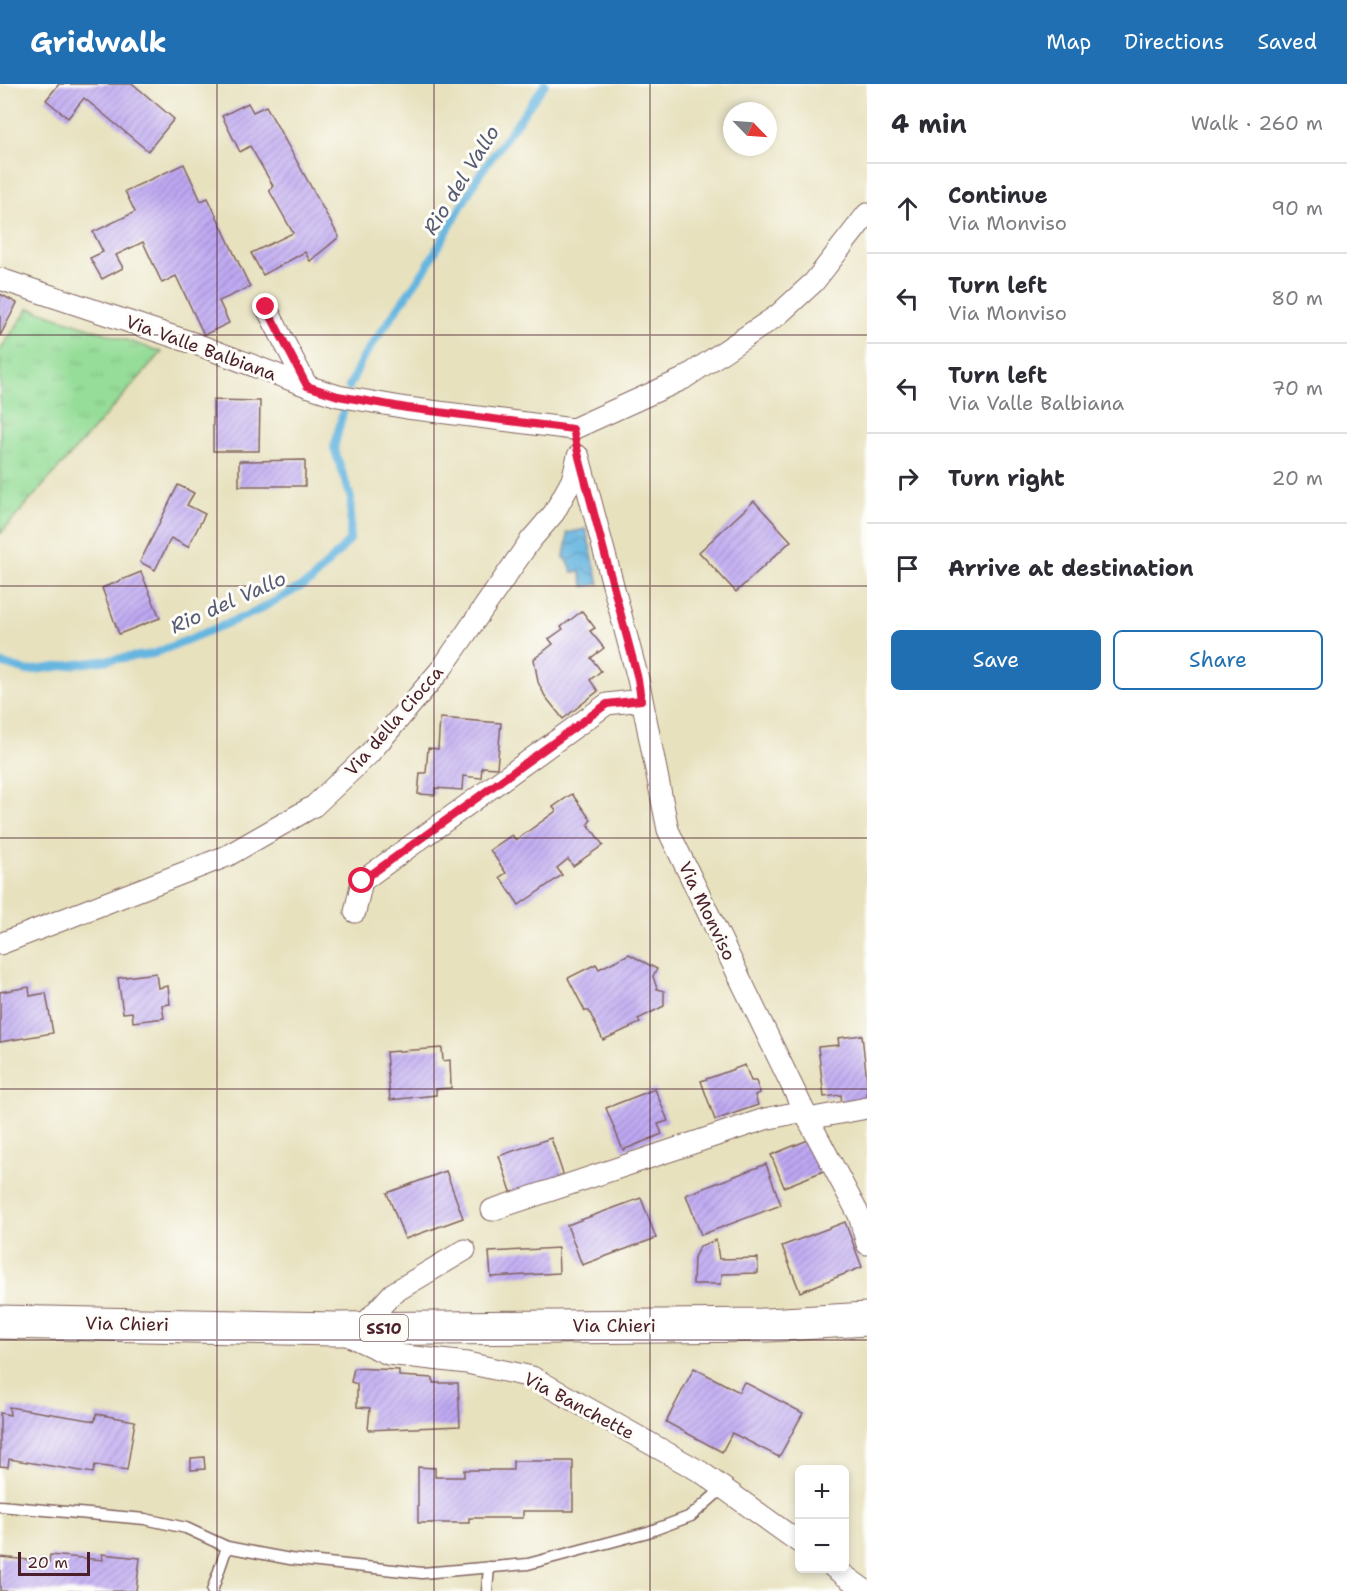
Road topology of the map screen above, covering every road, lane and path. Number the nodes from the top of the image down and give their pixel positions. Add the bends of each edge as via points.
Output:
1 (867, 214) edge
2 (0, 279) edge
3 (266, 307) dead end
4 (307, 386) junction
5 (573, 429) junction
6 (579, 457) junction
7 (641, 700) junction
8 (355, 912) dead end
9 (0, 945) edge
10 (867, 1108) edge
11 (806, 1115) junction
12 (492, 1210) dead end
13 (867, 1245) edge
14 (465, 1250) dead end
15 (867, 1319) edge
16 (0, 1322) edge
17 (348, 1328) junction
18 (723, 1488) junction
19 (0, 1506) edge
20 (795, 1539) edge
21 (227, 1547) junction
22 (489, 1567) junction
23 (840, 1573) edge
24 (212, 1591) edge
25 (487, 1591) edge
26 (866, 1591) edge

1 - 5 street via 814,282 778,315 683,378
2 - 4 street, Via Valle Balbiana via 196,344
3 - 4 street
4 - 5 street, Via Valle Balbiana via 338,396 407,408
5 - 6 street
6 - 7 street, Via Monviso
6 - 9 street, Via della Ciocca via 554,513 530,541 442,668 369,754 314,806 227,856
7 - 8 street via 607,704 371,874 362,881
7 - 11 street, Via Monviso via 668,830
10 - 11 street
11 - 12 street via 765,1119
11 - 13 street, Via Monviso via 860,1215
14 - 17 street via 393,1293
15 - 17 main road, Via Chieri / SS10 via 767,1325
16 - 17 main road, Via Chieri / SS10
17 - 18 street, Via Banchette via 388,1354 467,1363 532,1377
18 - 20 street, Via Banchette
18 - 22 lane via 691,1516 648,1532 528,1564
19 - 21 lane via 145,1519 186,1528
21 - 22 lane via 290,1559 422,1573
21 - 24 lane
22 - 25 lane
23 - 26 street

